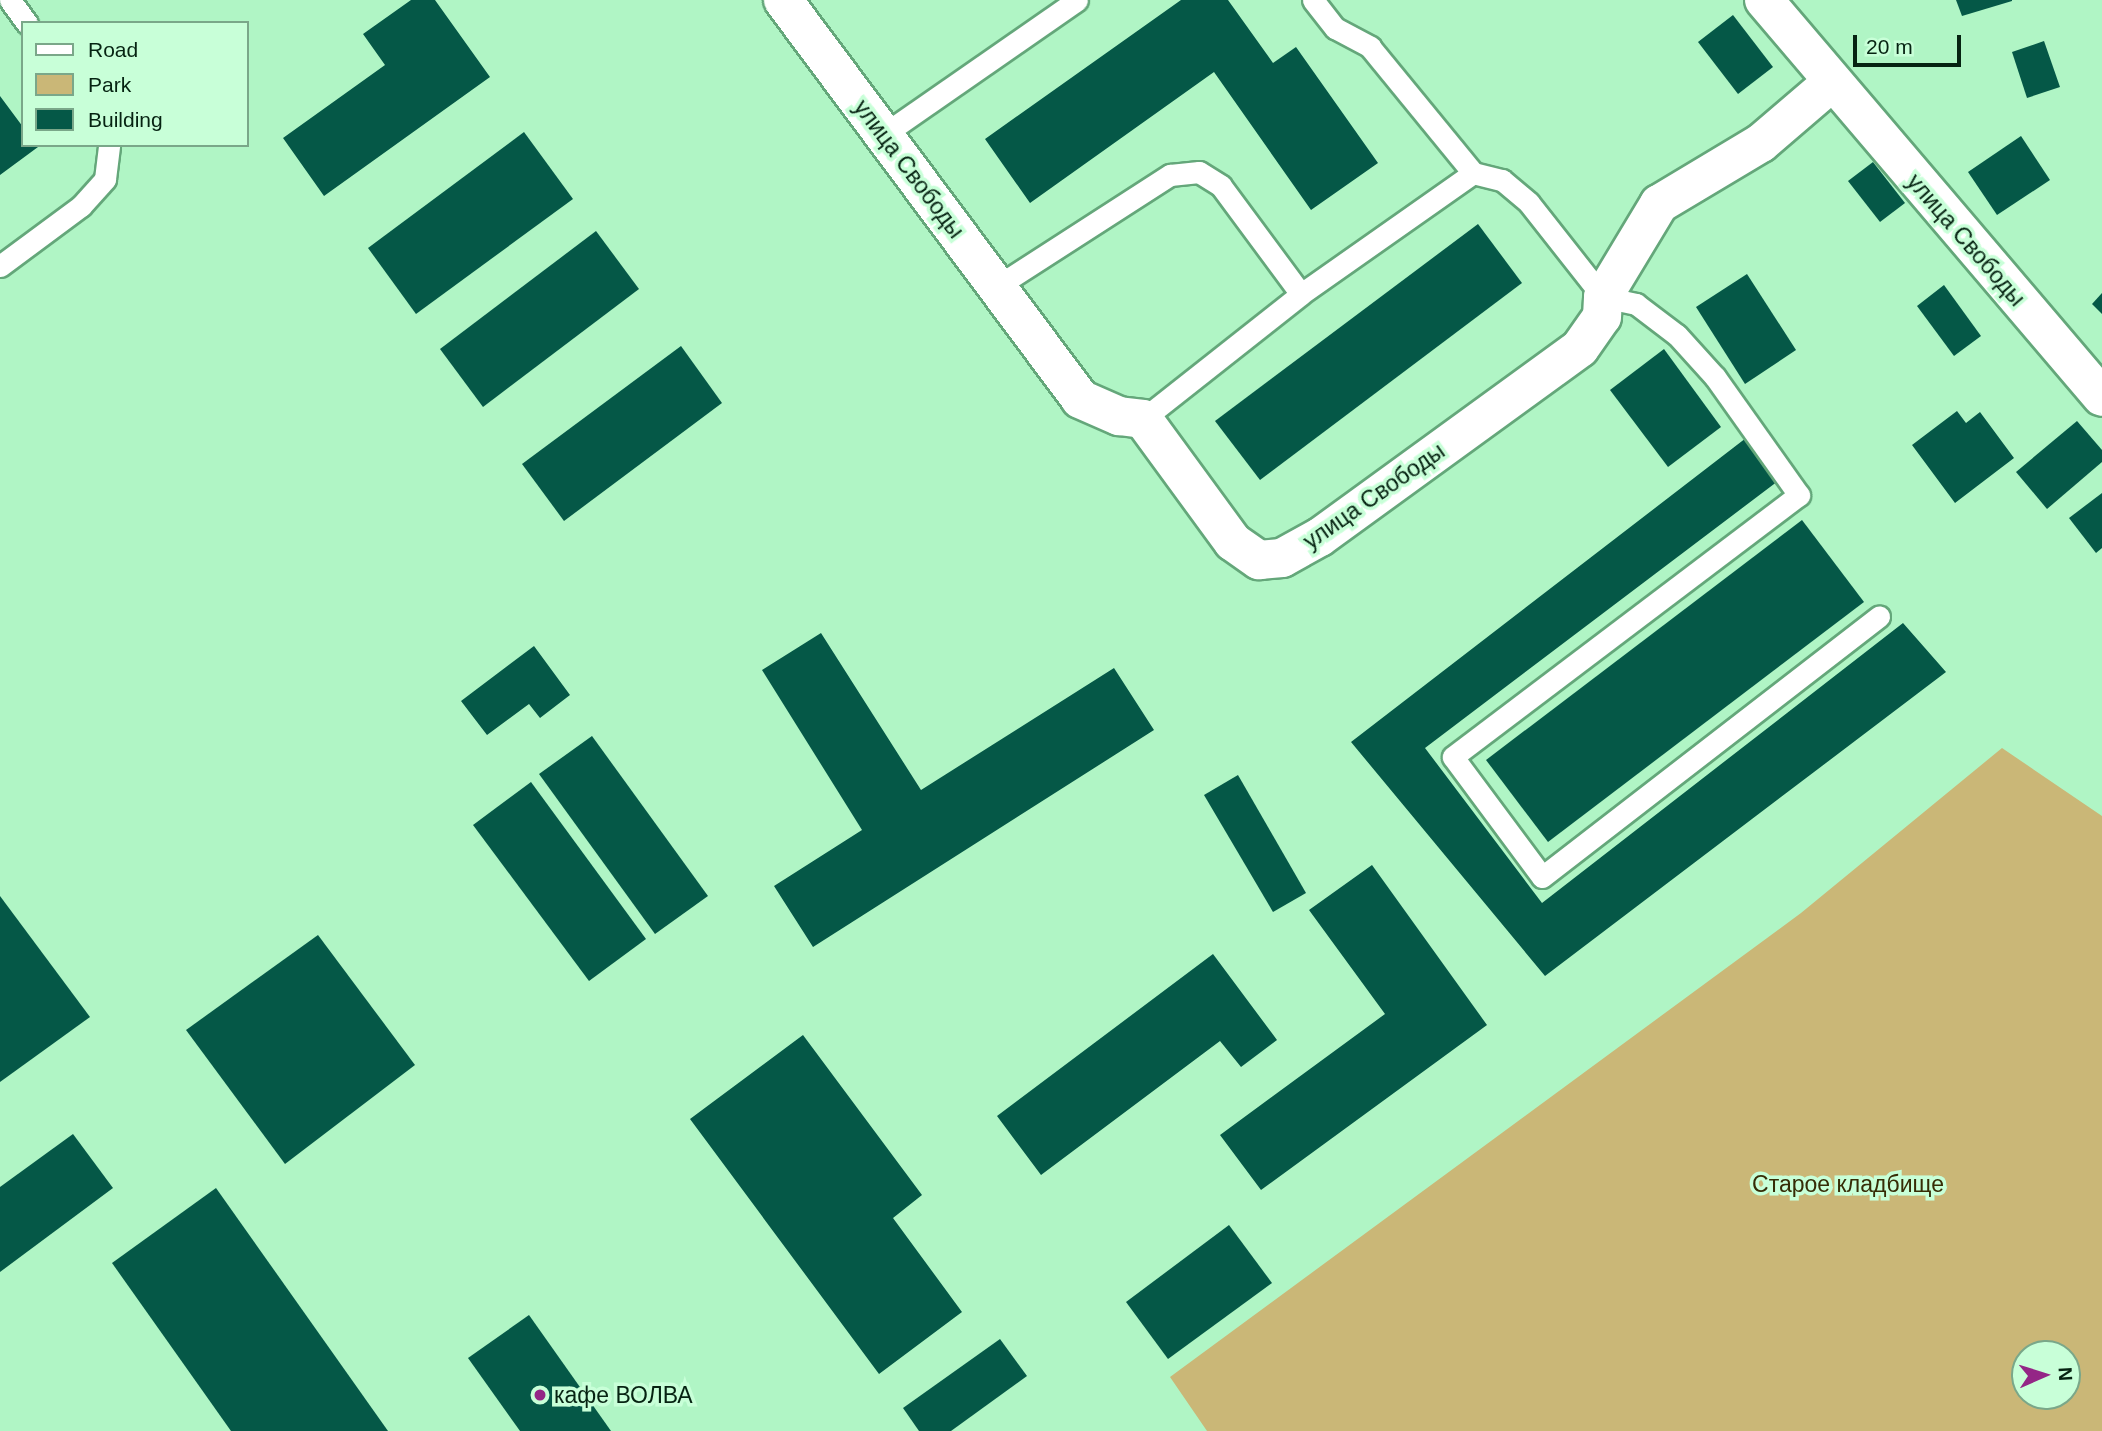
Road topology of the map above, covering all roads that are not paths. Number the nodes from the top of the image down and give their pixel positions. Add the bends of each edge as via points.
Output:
1 (10, 0) edge
2 (783, 0) edge
3 (1076, 0) edge
4 (1313, 0) edge
5 (1764, 0) edge
6 (26, 21) edge
7 (1830, 83) junction
8 (883, 135) junction
9 (109, 147) edge
10 (1473, 173) junction
11 (0, 266) edge
12 (996, 287) junction
13 (1301, 294) junction
14 (1603, 297) junction
15 (2102, 397) edge
16 (1143, 419) junction
17 (1879, 617) dead end

1 - 6 lane
2 - 8 street, улица Свободы
3 - 8 lane
4 - 10 lane via 1335,28 1370,47
5 - 7 street, улица Свободы
7 - 14 street, улица Свободы via 1761,143 1658,204
7 - 15 street, улица Свободы
8 - 12 street, улица Свободы
9 - 11 lane via 105,179 81,206
10 - 13 lane
10 - 14 lane via 1502,180 1530,203
12 - 13 lane via 1170,175 1199,172 1221,186
12 - 16 street, улица Свободы via 1080,399 1119,416
13 - 16 lane
14 - 16 street, улица Свободы via 1602,317 1580,348 1320,537 1282,558 1258,560 1233,542
14 - 17 lane via 1636,304 1677,335 1743,413 1799,495 1453,757 1542,877

